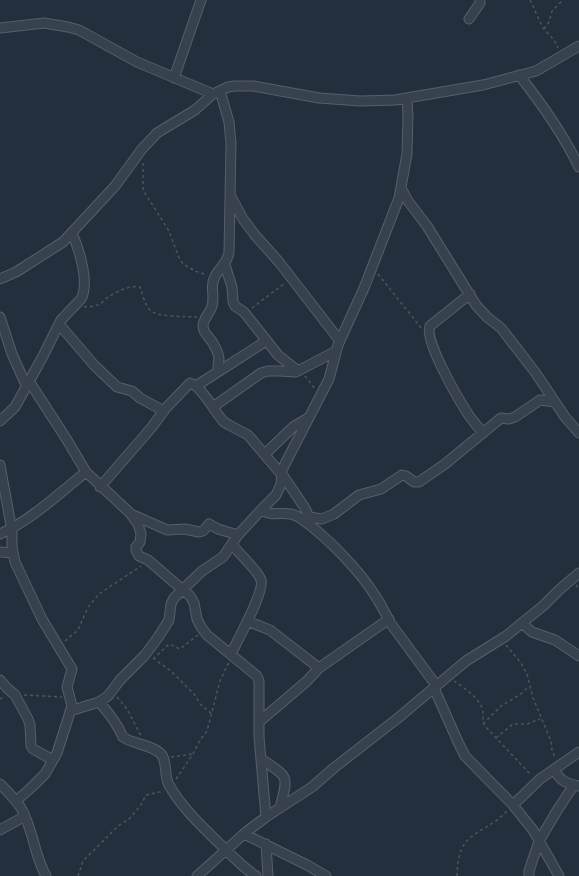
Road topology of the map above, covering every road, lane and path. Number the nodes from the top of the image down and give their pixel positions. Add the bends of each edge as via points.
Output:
1 (201, 0) edge
2 (480, 0) edge
3 (530, 0) edge
4 (563, 0) edge
5 (469, 19) dead end
6 (0, 28) edge
7 (544, 29) junction
8 (579, 46) edge
9 (562, 56) junction
10 (520, 75) junction
11 (174, 78) junction
12 (216, 92) junction
13 (407, 99) junction
14 (142, 149) junction
15 (579, 167) edge
16 (401, 188) junction
17 (230, 195) junction
18 (72, 233) junction
19 (225, 265) junction
20 (372, 266) junction
21 (214, 278) junction
22 (292, 278) junction
23 (0, 279) edge
24 (470, 294) junction
25 (72, 308) junction
26 (245, 313) junction
27 (0, 317) edge
28 (206, 318) junction
29 (59, 324) junction
30 (429, 336) junction
31 (340, 340) junction
32 (266, 341) junction
33 (336, 351) junction
34 (300, 371) junction
35 (219, 372) junction
36 (27, 383) junction
37 (196, 386) junction
38 (320, 397) junction
39 (555, 402) junction
40 (213, 407) junction
41 (164, 411) junction
42 (308, 418) junction
43 (0, 421) edge
44 (577, 428) edge
45 (483, 433) junction
46 (265, 454) junction
47 (0, 465) edge
48 (86, 472) junction
49 (282, 474) junction
50 (100, 487) junction
51 (2, 492) edge
52 (261, 510) junction
53 (130, 513) junction
54 (309, 517) junction
55 (11, 529) junction
56 (316, 530) junction
57 (0, 534) edge
58 (238, 535) junction
59 (232, 545) junction
60 (0, 552) edge
61 (11, 553) junction
62 (0, 559) edge
63 (148, 560) junction
64 (579, 573) edge
65 (184, 590) junction
66 (389, 619) junction
67 (247, 621) junction
68 (522, 623) junction
69 (203, 630) junction
70 (501, 639) junction
71 (59, 646) junction
72 (232, 654) junction
73 (150, 656) junction
74 (579, 656) edge
75 (319, 668) junction
76 (447, 676) junction
77 (0, 680) edge
78 (435, 686) junction
79 (529, 686) junction
80 (110, 692) junction
81 (15, 694) junction
82 (70, 696) junction
83 (99, 702) junction
84 (70, 712) junction
85 (212, 714) junction
86 (541, 719) junction
87 (259, 722) junction
88 (483, 724) junction
89 (496, 738) junction
90 (144, 745) junction
91 (579, 752) edge
92 (193, 754) junction
93 (163, 757) junction
94 (261, 759) junction
95 (53, 760) junction
96 (557, 768) junction
97 (537, 781) junction
98 (0, 784) edge
99 (577, 785) edge
100 (171, 787) junction
101 (16, 801) junction
102 (513, 805) junction
103 (280, 808) junction
104 (25, 816) junction
105 (266, 817) junction
106 (0, 830) edge
107 (244, 834) junction
108 (539, 841) junction
109 (266, 844) junction
110 (226, 850) junction
111 (278, 851) junction
112 (268, 866) junction
113 (46, 876) edge
114 (78, 876) edge
115 (197, 876) edge
116 (256, 876) edge
117 (268, 876) edge
118 (326, 876) edge
119 (457, 876) edge
120 (529, 876) edge
121 (559, 876) edge

1 - 11 street
2 - 5 street
3 - 7 path
4 - 7 path via 552,11
6 - 11 street via 44,23 79,30 137,62
7 - 9 path via 554,40
8 - 9 street
9 - 10 street via 536,71
10 - 13 street via 483,85
10 - 15 street via 542,104
11 - 12 street
12 - 13 street via 235,86 253,86 319,98 360,101
12 - 14 street via 195,110 157,133
12 - 17 street via 224,104 229,122
13 - 16 street via 407,154
14 - 18 street via 115,186
14 - 21 path via 143,190 169,231 179,258 183,264 195,271
16 - 20 street
16 - 24 street
17 - 19 street via 230,252
17 - 22 street via 255,236
18 - 23 street via 33,262
18 - 25 street via 84,276 84,295
19 - 21 street
19 - 26 street via 232,287 233,302
20 - 30 path
20 - 31 street
21 - 28 street via 212,307
22 - 26 path
22 - 31 street
24 - 30 street via 430,326
24 - 39 street via 483,313 501,328 513,343
25 - 28 path via 96,306 118,292 135,286 140,288 151,311
25 - 29 street
26 - 32 street
27 - 36 street via 12,354
28 - 35 street via 203,327 218,354
29 - 36 street
29 - 41 street via 94,365 117,387 132,391
30 - 45 street via 456,396
31 - 33 street
32 - 34 street via 284,360
32 - 35 street
33 - 34 street
33 - 38 street via 329,379
34 - 38 path
34 - 40 street via 261,373
35 - 37 street
36 - 43 street via 15,406
36 - 48 street via 68,440
37 - 40 street
37 - 41 street via 189,384
38 - 42 street
39 - 44 street
39 - 45 street via 540,400 512,419 502,418
40 - 46 street via 224,422 248,434
41 - 50 street
42 - 46 street via 293,427
42 - 49 street
45 - 54 street via 419,482 402,475 381,489 359,496 334,514 322,519
46 - 49 street
47 - 51 street
48 - 50 street
48 - 55 street via 39,511
49 - 52 street via 276,495
49 - 54 street
50 - 53 street
51 - 55 street
52 - 56 street via 268,514 293,514
52 - 58 street
53 - 58 street via 164,529 199,532 209,524
53 - 63 street via 141,534 136,547 137,553
54 - 56 street
55 - 57 street
55 - 61 street
56 - 66 street via 363,579
58 - 59 street
59 - 65 street
59 - 67 street via 262,581 262,588
60 - 61 street
61 - 62 street
61 - 71 street via 35,605
63 - 65 street
63 - 71 path via 99,594 88,607 78,630
64 - 68 street
65 - 69 street via 193,600 197,619
65 - 73 street via 173,601 169,620
66 - 75 street
66 - 78 street
67 - 72 street
67 - 75 street via 270,630
68 - 70 street
68 - 74 street via 532,632 555,640
69 - 72 street
69 - 73 path via 180,649 170,644
70 - 76 street
70 - 79 path via 521,663 527,674
71 - 82 street via 72,669 67,687
72 - 85 path via 220,681
72 - 87 street via 257,676
73 - 80 street via 120,680
73 - 85 path via 171,671
75 - 87 street
76 - 78 street
76 - 88 path via 481,705
77 - 81 street
78 - 102 street via 465,756
78 - 103 street via 312,787
79 - 86 path
79 - 88 path via 501,706
80 - 83 street
80 - 90 path via 127,709
81 - 82 path
81 - 95 street via 30,725 31,746
82 - 84 street
83 - 84 street
83 - 90 street via 110,713 123,737
84 - 95 street via 58,753
85 - 92 path via 207,731
86 - 89 path via 527,724 513,724
86 - 96 path via 551,741
87 - 94 street
88 - 89 path
89 - 97 path
90 - 93 street
91 - 96 street
92 - 93 path
92 - 100 path
93 - 100 street via 166,778
94 - 103 street via 278,770 286,782
94 - 105 street
95 - 101 street via 45,774
96 - 97 street
96 - 99 street via 560,779 565,783
97 - 102 street
98 - 101 street
99 - 108 street via 558,809
100 - 110 street via 202,826
100 - 114 path via 159,793 146,795 129,819 118,826 83,861
101 - 104 street
102 - 108 street
102 - 119 path via 504,815 465,842 458,857
103 - 105 street
104 - 106 street
104 - 113 street
105 - 107 street
107 - 109 street
107 - 110 street
108 - 120 street
108 - 121 street
109 - 111 street
109 - 112 street
110 - 115 street
110 - 116 street
111 - 112 street
111 - 118 street
112 - 117 street

